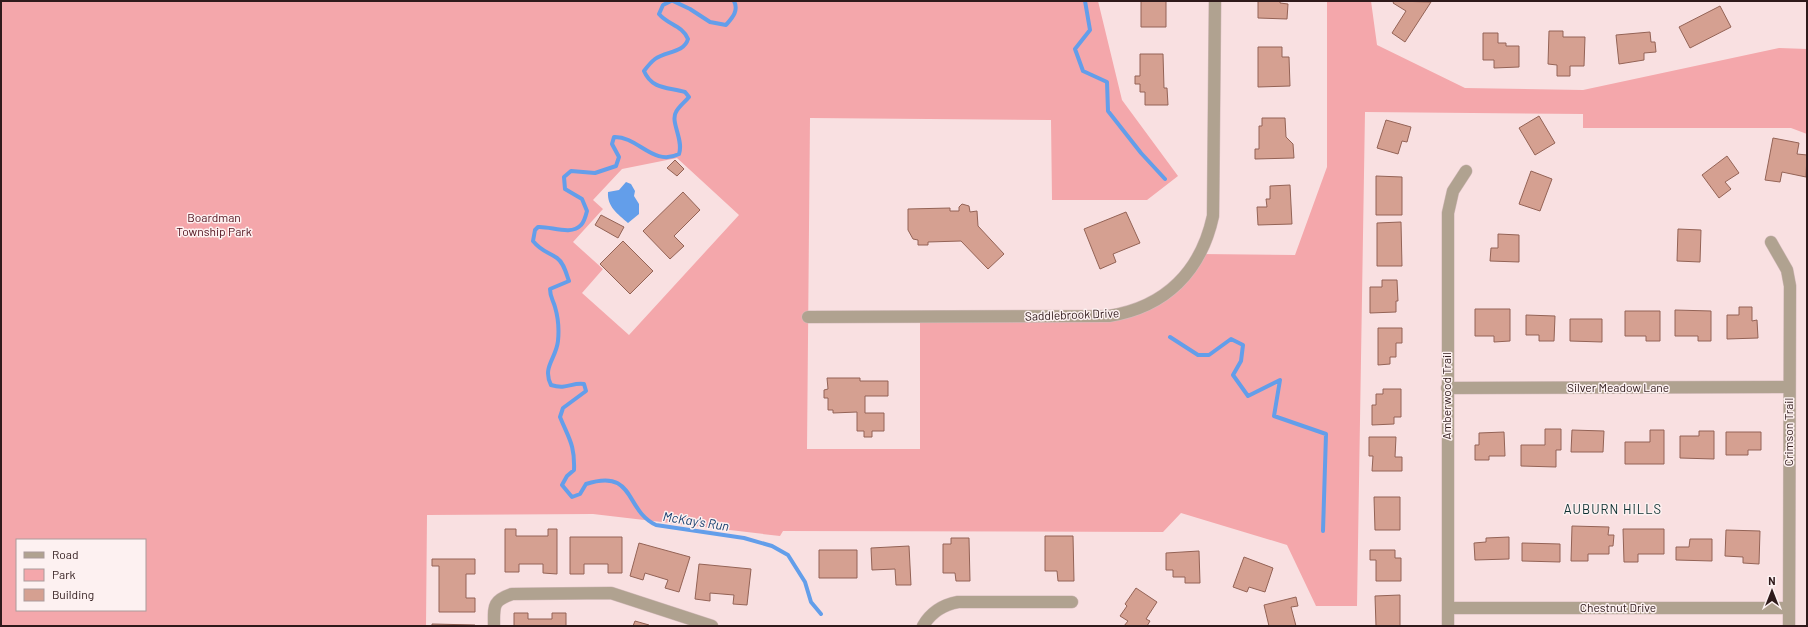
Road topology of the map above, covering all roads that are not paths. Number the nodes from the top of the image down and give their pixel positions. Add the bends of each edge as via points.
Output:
1 (1215, 1) edge
2 (1466, 171) dead end
3 (1771, 242) dead end
4 (808, 317) dead end
5 (1789, 387) junction
6 (1447, 388) junction
7 (1072, 602) dead end
8 (1448, 608) junction
9 (1789, 608) junction
10 (494, 626) edge
11 (712, 626) edge
12 (924, 626) edge
13 (1448, 626) edge
14 (1789, 626) edge

1 - 4 street, Saddlebrook Drive via 1213,216 1200,254 1185,276 1162,296 1150,304 1123,314 1096,317
2 - 6 street, Amberwood Trail via 1454,191 1448,213
3 - 5 street, Crimson Trail via 1787,270 1790,286
5 - 6 street, Silver Meadow Lane
5 - 9 street, Crimson Trail
6 - 8 street, Amberwood Trail
7 - 12 street via 958,602 937,610
8 - 9 street, Chestnut Drive
8 - 13 street, Amberwood Trail
9 - 14 street, Crimson Trail
10 - 11 street via 494,608 500,598 512,594 611,593

